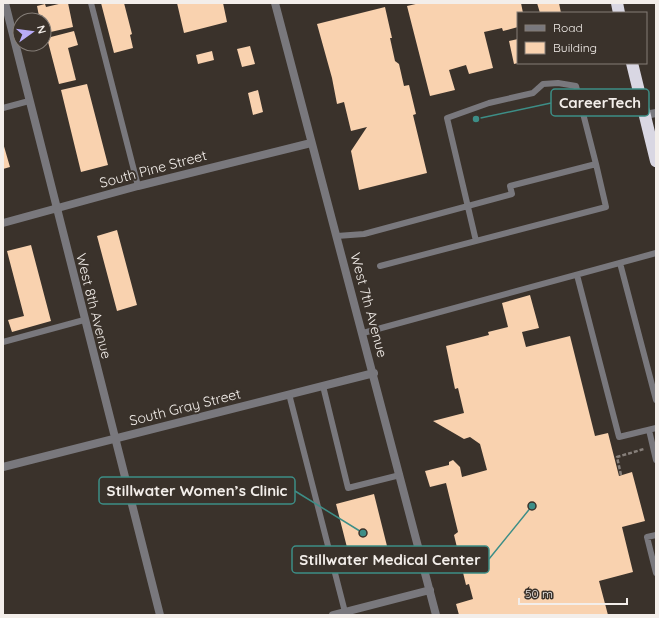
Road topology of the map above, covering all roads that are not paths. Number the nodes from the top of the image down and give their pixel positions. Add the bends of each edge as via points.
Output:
1 (4, 3) edge
2 (91, 3) edge
3 (275, 3) edge
4 (632, 64) edge
5 (29, 101) junction
6 (3, 108) edge
7 (650, 114) edge
8 (311, 143) junction
9 (656, 162) edge
10 (596, 164) junction
11 (138, 186) junction
12 (468, 206) junction
13 (56, 209) junction
14 (3, 223) edge
15 (336, 236) junction
16 (476, 241) junction
17 (656, 253) edge
18 (620, 263) junction
19 (380, 266) dead end
20 (577, 275) junction
21 (84, 320) junction
22 (363, 333) junction
23 (3, 342) edge
24 (374, 373) junction
25 (323, 386) junction
26 (289, 394) junction
27 (656, 400) edge
28 (656, 428) edge
29 (648, 430) junction
30 (116, 438) junction
31 (656, 460) edge
32 (3, 467) edge
33 (400, 475) junction
34 (656, 535) edge
35 (656, 573) edge
36 (430, 590) junction
37 (345, 612) junction
38 (160, 615) edge
39 (333, 615) edge
40 (436, 615) edge

1 - 5 street, West 8th Avenue
2 - 11 lane
3 - 8 street, West 7th Avenue
4 - 7 highway
5 - 6 lane
5 - 13 street, West 8th Avenue
7 - 9 highway
8 - 11 street, South Pine Street
8 - 15 street, West 7th Avenue
10 - 12 lane via 510,186 512,194
10 - 12 lane via 576,86 543,84 533,93 489,103 447,118
10 - 16 lane via 606,207
11 - 13 street, South Pine Street
12 - 15 lane via 364,234
12 - 16 lane
13 - 14 street, South Pine Street
13 - 21 street, West 8th Avenue
15 - 22 street, West 7th Avenue
16 - 19 lane
17 - 18 lane
18 - 20 lane
18 - 27 lane
20 - 22 lane
20 - 29 lane via 619,437
21 - 23 lane
21 - 30 street, West 8th Avenue
22 - 24 street, West 7th Avenue
24 - 25 street, South Gray Street
24 - 33 street, West 7th Avenue
25 - 26 street, South Gray Street
25 - 33 lane via 348,488
26 - 30 street, South Gray Street
26 - 37 lane
28 - 29 lane
29 - 31 lane
30 - 32 street, South Gray Street
30 - 38 street, West 8th Avenue
33 - 36 street, West 7th Avenue
34 - 35 lane via 647,538
36 - 37 street
36 - 40 street, West 7th Avenue
37 - 39 street

